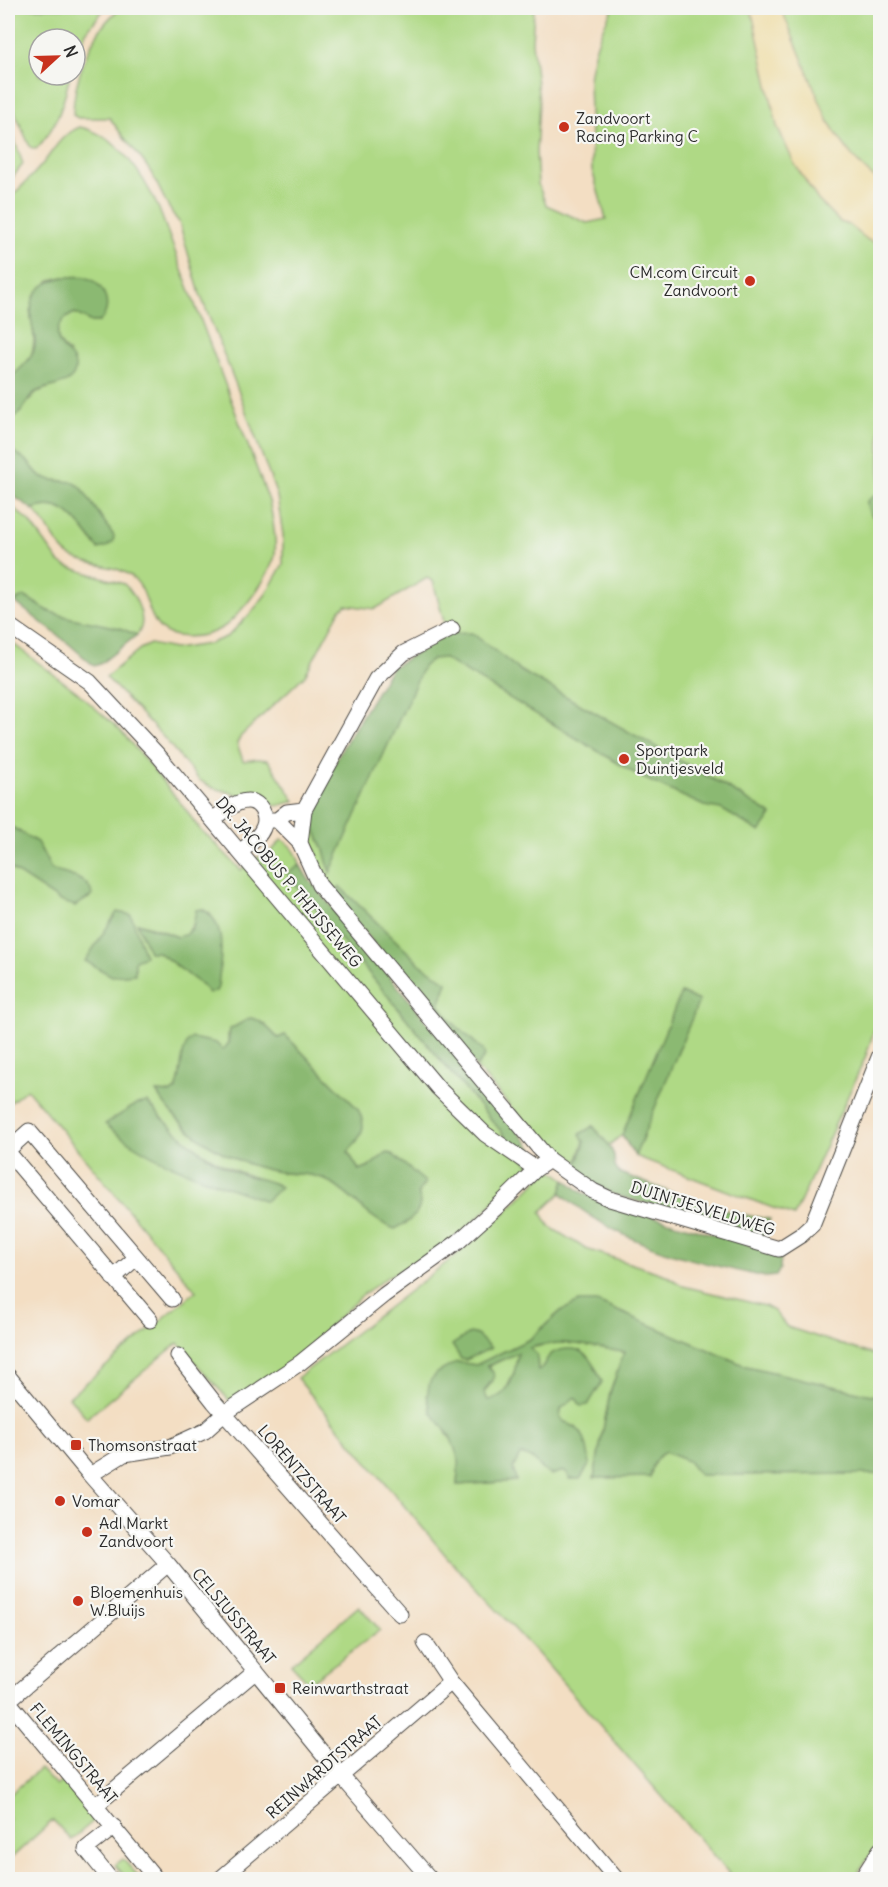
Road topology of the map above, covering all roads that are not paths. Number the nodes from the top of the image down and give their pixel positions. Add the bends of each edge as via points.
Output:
1 (8, 625) edge
2 (452, 629) dead end
3 (304, 810) junction
4 (213, 820) junction
5 (271, 820) junction
6 (300, 843) junction
7 (240, 852) junction
8 (880, 1055) edge
9 (875, 1088) edge
10 (8, 1151) edge
11 (542, 1165) junction
12 (136, 1258) junction
13 (113, 1278) junction
14 (172, 1299) dead end
15 (150, 1320) dead end
16 (178, 1356) dead end
17 (8, 1376) edge
18 (225, 1413) junction
19 (90, 1475) junction
20 (168, 1564) junction
21 (400, 1614) dead end
22 (424, 1643) dead end
23 (256, 1671) junction
24 (451, 1682) junction
25 (8, 1701) edge
26 (342, 1777) junction
27 (95, 1806) junction
28 (114, 1827) junction
29 (880, 1850) edge
30 (430, 1879) edge
31 (111, 1880) edge
32 (157, 1880) edge
33 (219, 1880) edge
34 (617, 1880) edge
35 (861, 1880) edge

1 - 4 street, DR. JACOBUS P. THIJSSEWEG via 90,682
2 - 3 street via 404,653 376,679
3 - 5 street via 287,812
3 - 6 street
4 - 5 street, DUINTJESVELDWEG via 243,801 259,806
4 - 7 street, DR. JACOBUS P. THIJSSEWEG
5 - 6 street, DUINTJESVELDWEG
5 - 7 street
6 - 11 street, DUINTJESVELDWEG via 320,885
7 - 11 street, DR. JACOBUS P. THIJSSEWEG via 438,1088 485,1134
8 - 9 street, DUINTJESVELDWEG
9 - 11 street, DUINTJESVELDWEG via 812,1225 779,1249 610,1199
10 - 12 street via 29,1131
10 - 13 street
11 - 18 street via 458,1242 300,1363
12 - 13 street
12 - 14 street
13 - 15 street
16 - 18 street, LORENTZSTRAAT
17 - 19 street, CELSIUSSTRAAT
18 - 19 street via 185,1442 124,1454
18 - 21 street, LORENTZSTRAAT
19 - 20 street, CELSIUSSTRAAT
20 - 23 street, CELSIUSSTRAAT
20 - 25 street
22 - 24 street
23 - 26 street, CELSIUSSTRAAT
23 - 27 street
24 - 26 street, REINWARDTSTRAAT
24 - 34 street
25 - 27 street, FLEMINGSTRAAT
26 - 30 street, CELSIUSSTRAAT
26 - 33 street, REINWARDTSTRAAT
27 - 28 street, FLEMINGSTRAAT
28 - 31 street, FLEMINGSTRAAT via 86,1849
28 - 32 street, FLEMINGSTRAAT
29 - 35 street

